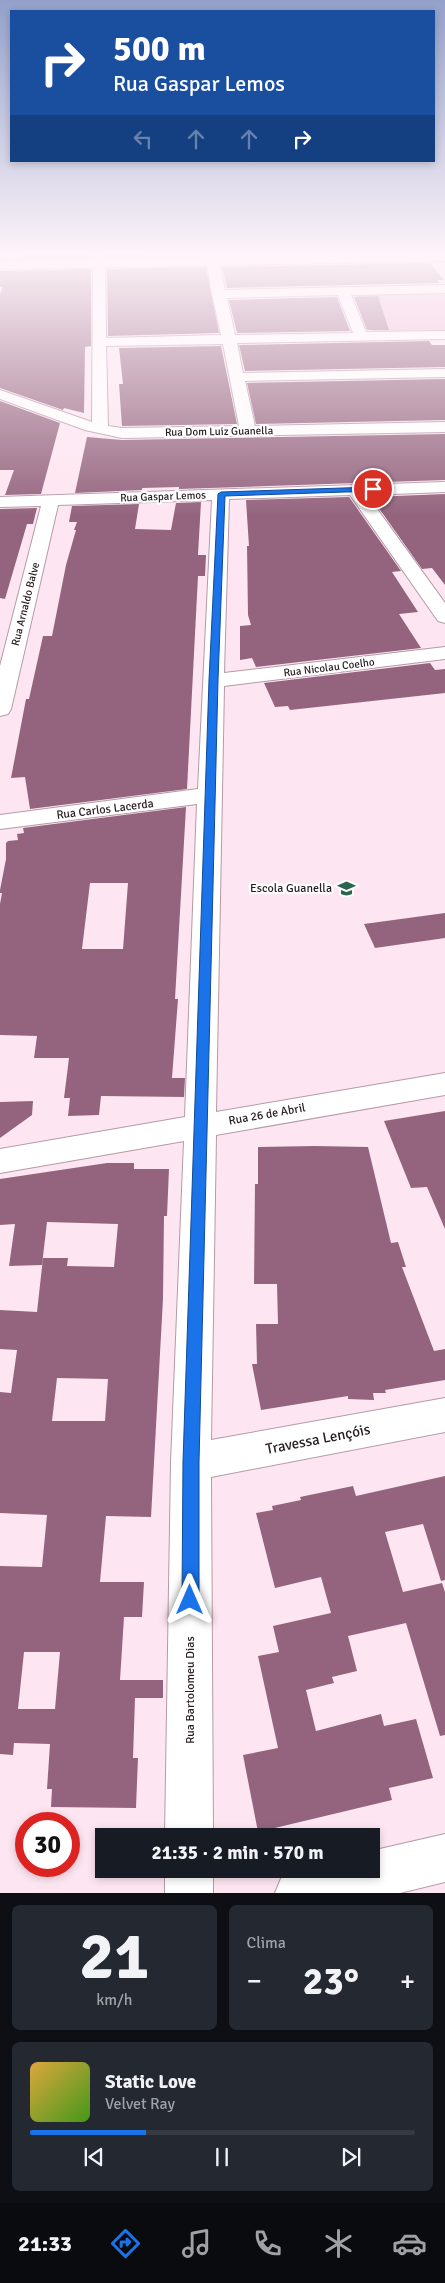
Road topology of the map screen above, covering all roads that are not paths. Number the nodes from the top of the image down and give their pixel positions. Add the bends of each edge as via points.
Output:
1 (170, 340) edge
2 (228, 340) edge
3 (99, 342) joint
4 (445, 373) edge
5 (237, 377) junction
6 (1, 395) edge
7 (445, 427) edge
8 (100, 429) junction
9 (248, 431) junction
10 (445, 487) edge
11 (355, 490) junction
12 (221, 494) junction
13 (50, 500) junction
14 (0, 502) edge
15 (445, 617) edge
16 (445, 653) edge
17 (214, 680) junction
18 (0, 709) edge
19 (210, 795) junction
20 (0, 822) edge
21 (445, 1084) edge
22 (202, 1125) junction
23 (0, 1161) edge
24 (445, 1415) edge
25 (191, 1462) junction
26 (189, 1828) edge
27 (445, 1858) edge
28 (189, 1878) edge
29 (189, 1893) edge
30 (299, 1893) edge

1 - 3 street
2 - 5 street
3 - 8 street
4 - 5 street
5 - 9 street
6 - 8 street, Rua Dom Luiz Guanella
7 - 9 street, Rua Dom Luiz Guanella
8 - 9 street, Rua Dom Luiz Guanella via 122,433
10 - 11 street, Rua Gaspar Lemos
11 - 12 street, Rua Gaspar Lemos
11 - 15 street
12 - 13 street, Rua Gaspar Lemos
12 - 17 street, Rua Bartolomeu Dias
13 - 14 street, Rua Gaspar Lemos
13 - 18 street, Rua Arnaldo Balve
16 - 17 street, Rua Nicolau Coelho
17 - 19 street, Rua Bartolomeu Dias
19 - 20 street, Rua Carlos Lacerda
19 - 22 street, Rua Bartolomeu Dias
21 - 22 street, Rua 26 de Abril
22 - 23 street, Rua 26 de Abril
22 - 25 street, Rua Bartolomeu Dias
24 - 25 street, Travessa Lençóis
25 - 26 street, Rua Bartolomeu Dias
27 - 30 street
28 - 29 street

